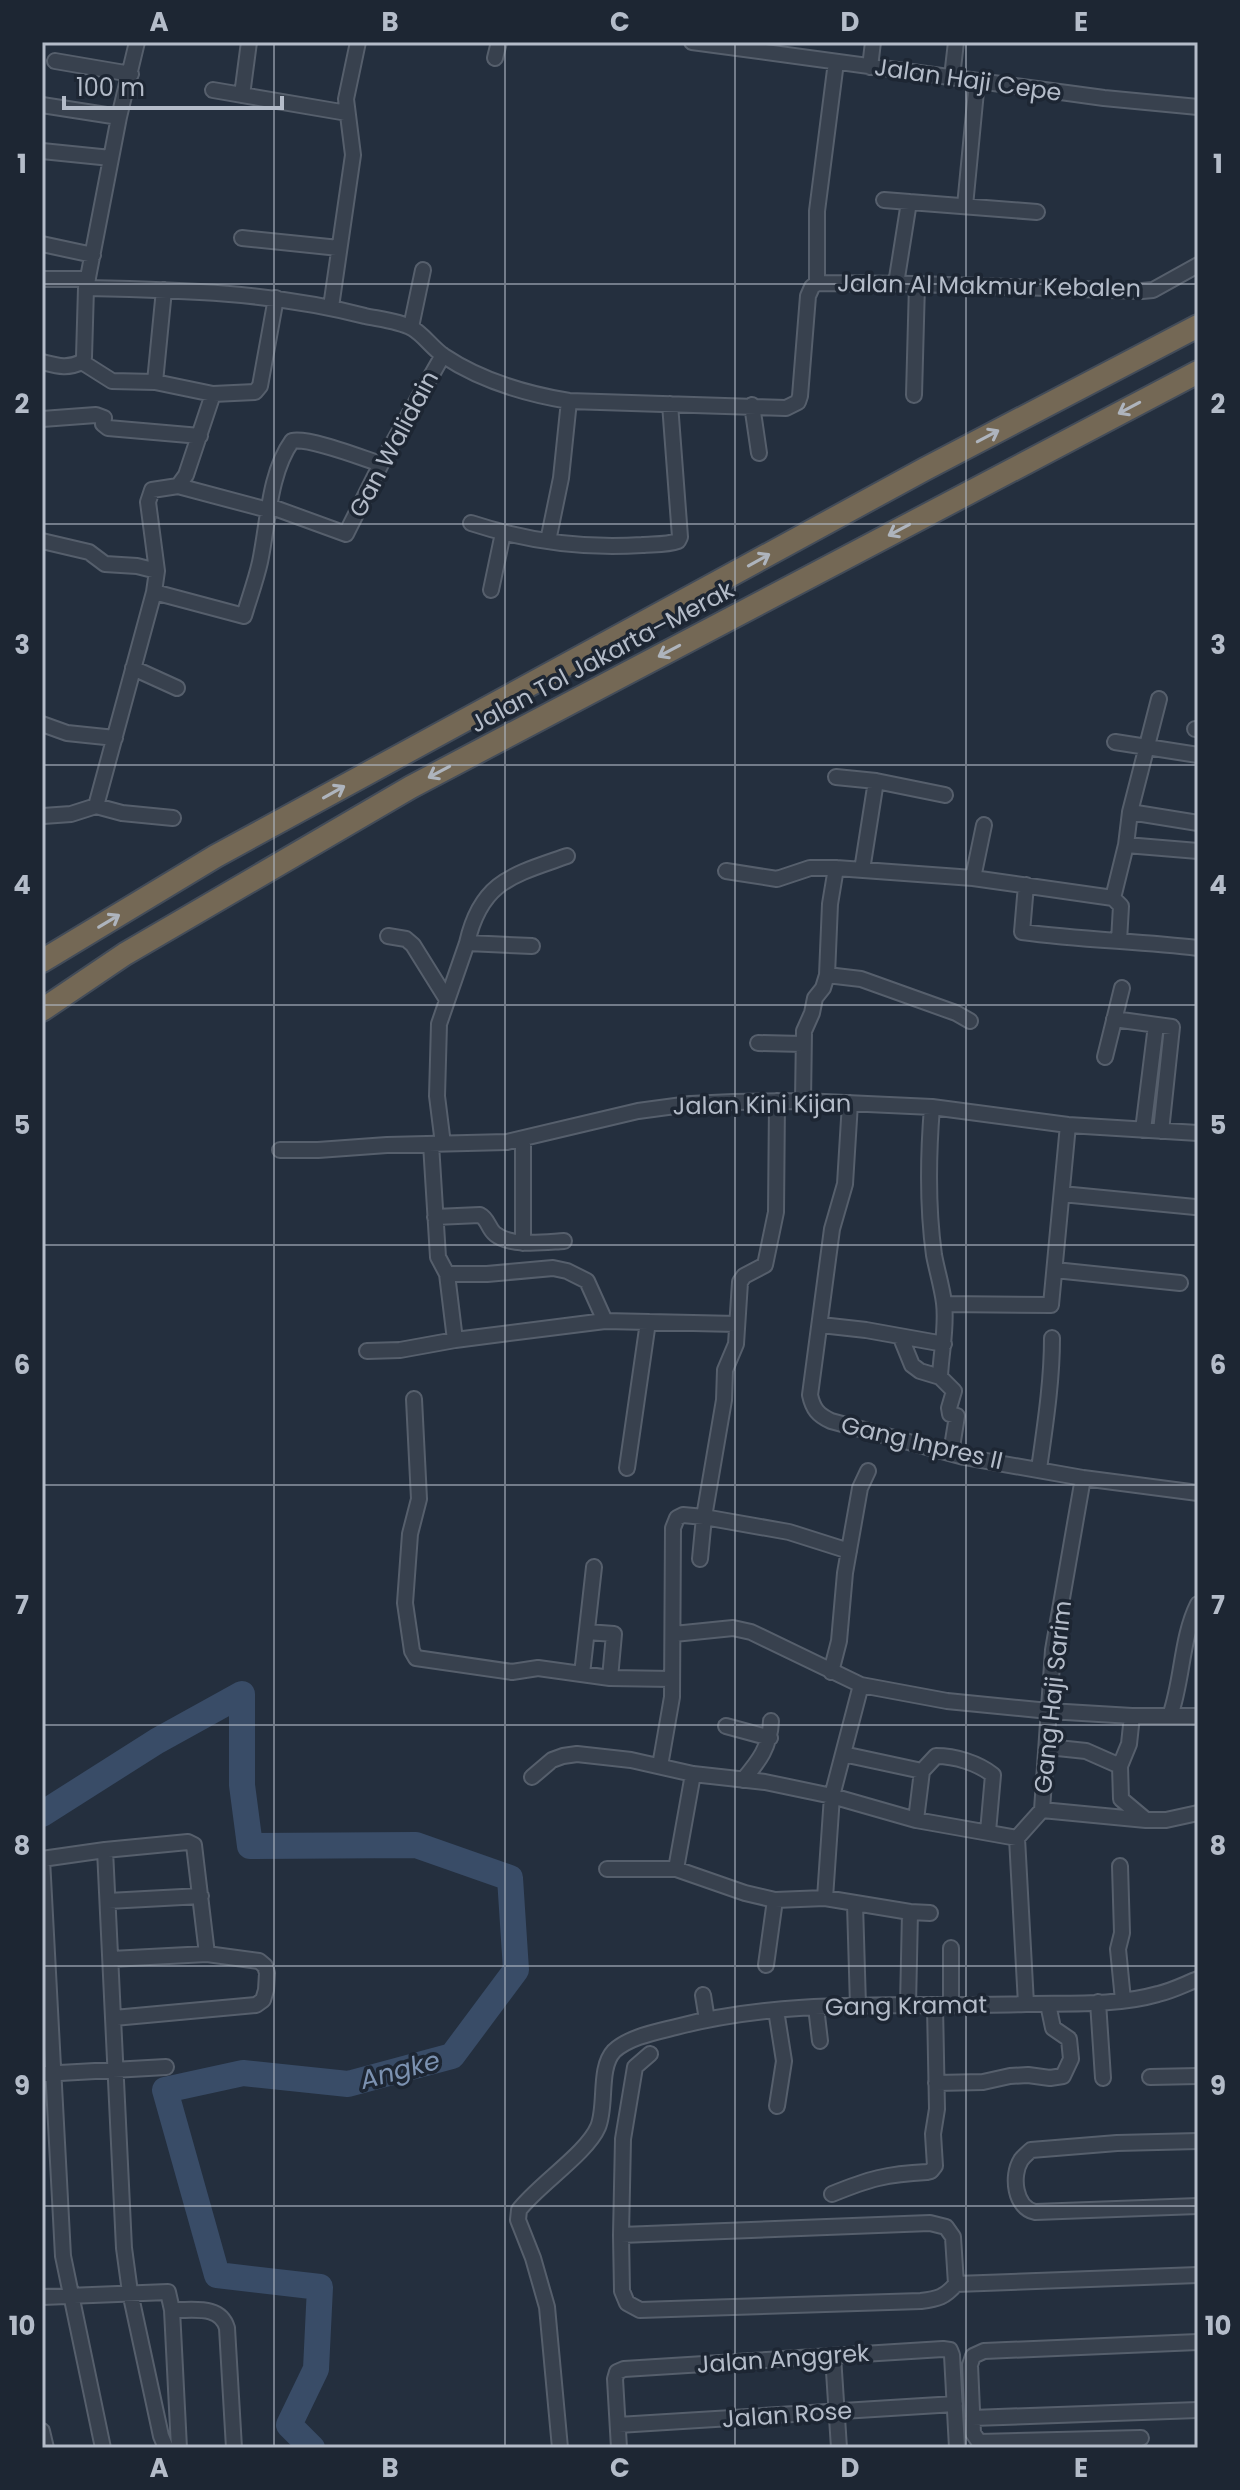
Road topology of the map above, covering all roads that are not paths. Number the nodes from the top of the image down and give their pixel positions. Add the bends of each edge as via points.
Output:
1 (137, 42) edge
2 (249, 42) edge
3 (358, 42) edge
4 (499, 42) edge
5 (692, 42) edge
6 (873, 42) edge
7 (956, 42) edge
8 (495, 58) dead end
9 (55, 61) dead end
10 (836, 62) junction
11 (870, 67) junction
12 (131, 74) junction
13 (952, 77) junction
14 (977, 81) junction
15 (213, 90) dead end
16 (242, 95) junction
17 (42, 105) edge
18 (1198, 107) edge
19 (347, 113) junction
20 (119, 117) junction
21 (42, 151) edge
22 (111, 158) junction
23 (884, 200) dead end
24 (909, 202) junction
25 (965, 206) junction
26 (1037, 212) dead end
27 (242, 238) dead end
28 (42, 244) edge
29 (339, 248) junction
30 (93, 255) junction
31 (1198, 265) edge
32 (423, 270) dead end
33 (42, 279) edge
34 (817, 283) junction
35 (87, 284) junction
36 (896, 284) junction
37 (917, 284) junction
38 (164, 290) junction
39 (276, 298) junction
40 (331, 307) junction
41 (1198, 326) edge
42 (411, 327) junction
43 (443, 355) junction
44 (42, 362) edge
45 (82, 362) junction
46 (1198, 372) edge
47 (155, 382) junction
48 (213, 394) junction
49 (914, 395) dead end
50 (569, 401) junction
51 (670, 404) junction
52 (752, 405) junction
53 (42, 419) edge
54 (200, 436) junction
55 (759, 453) dead end
56 (381, 464) junction
57 (178, 486) junction
58 (268, 508) junction
59 (471, 523) dead end
60 (503, 533) junction
61 (42, 541) edge
62 (548, 541) junction
63 (157, 571) junction
64 (491, 590) dead end
65 (154, 592) junction
66 (133, 668) junction
67 (177, 688) dead end
68 (1159, 699) dead end
69 (42, 724) edge
70 (115, 738) junction
71 (1115, 742) dead end
72 (1147, 746) junction
73 (1198, 755) edge
74 (836, 777) dead end
75 (876, 781) junction
76 (945, 795) dead end
77 (96, 806) junction
78 (1130, 812) junction
79 (43, 816) edge
80 (173, 818) dead end
81 (1198, 823) edge
82 (984, 825) dead end
83 (1126, 845) junction
84 (1198, 851) edge
85 (567, 856) dead end
86 (836, 868) junction
87 (862, 870) junction
88 (726, 871) dead end
89 (973, 878) junction
90 (1026, 885) junction
91 (1113, 898) junction
92 (388, 936) dead end
93 (1119, 941) junction
94 (467, 943) junction
95 (532, 946) dead end
96 (1198, 948) edge
97 (42, 961) edge
98 (827, 975) junction
99 (1122, 988) dead end
100 (446, 998) junction
101 (42, 1010) edge
102 (1114, 1019) junction
103 (970, 1021) dead end
104 (1156, 1025) junction
105 (758, 1043) dead end
106 (803, 1044) junction
107 (1105, 1057) dead end
108 (1147, 1100) junction
109 (777, 1101) junction
110 (803, 1101) junction
111 (1164, 1102) junction
112 (850, 1103) junction
113 (932, 1107) junction
114 (1068, 1125) junction
115 (1143, 1130) junction
116 (1161, 1131) junction
117 (1198, 1133) edge
118 (523, 1139) junction
119 (437, 1144) junction
120 (280, 1150) dead end
121 (1062, 1194) junction
122 (1195, 1207) dead end
123 (435, 1217) junction
124 (564, 1241) dead end
125 (523, 1243) junction
126 (1055, 1270) junction
127 (447, 1274) junction
128 (1180, 1283) dead end
129 (944, 1304) junction
130 (605, 1321) junction
131 (648, 1322) junction
132 (737, 1324) junction
133 (821, 1325) junction
134 (901, 1338) junction
135 (1052, 1338) dead end
136 (455, 1340) junction
137 (944, 1344) junction
138 (367, 1351) dead end
139 (940, 1377) junction
140 (414, 1399) dead end
141 (951, 1453) junction
142 (627, 1468) dead end
143 (1039, 1469) junction
144 (868, 1471) dead end
145 (1083, 1478) junction
146 (1198, 1493) edge
147 (704, 1517) junction
148 (849, 1551) junction
149 (700, 1559) dead end
150 (594, 1567) dead end
151 (1198, 1604) edge
152 (587, 1632) junction
153 (674, 1634) junction
154 (831, 1672) junction
155 (582, 1674) junction
156 (610, 1678) junction
157 (672, 1679) junction
158 (861, 1685) junction
159 (1049, 1711) junction
160 (1132, 1716) junction
161 (1170, 1716) junction
162 (1198, 1716) edge
163 (771, 1721) dead end
164 (726, 1726) dead end
165 (770, 1738) junction
166 (1048, 1747) junction
167 (843, 1754) junction
168 (660, 1766) junction
169 (1120, 1766) junction
170 (922, 1771) junction
171 (693, 1774) junction
172 (532, 1777) dead end
173 (743, 1780) junction
174 (832, 1796) junction
175 (1042, 1810) junction
176 (1198, 1813) edge
177 (916, 1820) junction
178 (1146, 1820) junction
179 (988, 1832) junction
180 (1017, 1838) junction
181 (105, 1850) junction
182 (42, 1859) edge
183 (1120, 1866) dead end
184 (607, 1869) dead end
185 (676, 1869) junction
186 (201, 1896) junction
187 (825, 1898) junction
188 (775, 1900) junction
189 (108, 1901) junction
190 (855, 1904) junction
191 (910, 1912) junction
192 (930, 1913) dead end
193 (951, 1948) dead end
194 (207, 1954) junction
195 (111, 1959) junction
196 (766, 1965) dead end
197 (1198, 1979) edge
198 (703, 1995) dead end
199 (1123, 2000) junction
200 (1098, 2002) junction
201 (1026, 2004) junction
202 (1048, 2004) junction
203 (858, 2006) junction
204 (908, 2006) junction
205 (935, 2006) junction
206 (951, 2006) junction
207 (816, 2007) junction
208 (776, 2010) junction
209 (114, 2018) junction
210 (707, 2020) junction
211 (820, 2041) dead end
212 (650, 2054) dead end
213 (166, 2067) dead end
214 (117, 2070) junction
215 (47, 2074) edge
216 (1198, 2076) edge
217 (1150, 2077) dead end
218 (1103, 2078) dead end
219 (936, 2083) junction
220 (777, 2106) dead end
221 (1198, 2141) edge
222 (832, 2194) dead end
223 (1198, 2206) edge
224 (621, 2235) junction
225 (1198, 2275) edge
226 (956, 2284) junction
227 (130, 2292) junction
228 (70, 2296) junction
229 (42, 2297) edge
230 (172, 2310) junction
231 (1198, 2342) edge
232 (833, 2356) junction
233 (955, 2404) junction
234 (1198, 2410) edge
235 (836, 2412) junction
236 (1141, 2412) junction
237 (972, 2418) junction
238 (618, 2425) junction
239 (42, 2431) edge
240 (1141, 2443) edge
241 (46, 2448) edge
242 (103, 2448) edge
243 (166, 2448) edge
244 (179, 2448) edge
245 (234, 2448) edge
246 (560, 2448) edge
247 (619, 2448) edge
248 (839, 2448) edge
249 (957, 2448) edge

1 - 12 street
2 - 16 street
3 - 19 street
4 - 8 street
5 - 10 street, Jalan Haji Cepe
6 - 11 street
7 - 13 street
9 - 12 street
10 - 11 street, Jalan Haji Cepe
10 - 34 street via 817,211
11 - 13 street, Jalan Haji Cepe
12 - 20 street
13 - 14 street, Jalan Haji Cepe
14 - 18 street, Jalan Haji Cepe
14 - 25 street
15 - 16 street
16 - 19 street
17 - 20 street
19 - 29 street via 353,155
20 - 22 street
21 - 22 street
22 - 30 street
23 - 24 street
24 - 25 street
24 - 36 street
25 - 26 street
27 - 29 street
28 - 30 street
29 - 40 street
30 - 35 street
31 - 37 street, Jalan Al Makmur Kebalen via 1142,291
32 - 42 street
33 - 35 street, Jalan Al Makmur Kebalen
34 - 36 street, Jalan Al Makmur Kebalen
34 - 52 street, Jalan Al Makmur Kebalen via 808,296 798,402 786,408
35 - 38 street, Jalan Al Makmur Kebalen
35 - 45 street
36 - 37 street, Jalan Al Makmur Kebalen
37 - 49 street
38 - 39 street, Jalan Al Makmur Kebalen
38 - 47 street
39 - 40 street, Jalan Al Makmur Kebalen
39 - 48 street via 258,389
40 - 42 street, Jalan Al Makmur Kebalen
97 -> 41 highway, Jalan Tol Jakarta–Merak via 216,856
42 - 43 street, Jalan Al Makmur Kebalen
43 - 50 street, Jalan Al Makmur Kebalen via 538,396
43 - 56 street, Gan Walidain
44 - 45 street via 65,367
45 - 47 street via 112,381
46 -> 101 highway, Jalan Tol Jakarta–Merak via 411,787 125,954
47 - 48 street
48 - 54 street
50 - 51 street, Jalan Al Makmur Kebalen
50 - 62 street
51 - 52 street, Jalan Al Makmur Kebalen
51 - 62 street via 678,541 618,547
52 - 55 street
53 - 54 street via 96,415 108,428
54 - 57 street
56 - 58 street, Gan Walidain via 346,534
56 - 58 street via 295,439 285,452
57 - 58 street
57 - 63 street via 149,495
58 - 65 street via 260,564 244,616
59 - 60 street
60 - 62 street
60 - 64 street
61 - 63 street via 89,552 105,564
63 - 65 street
65 - 66 street
66 - 67 street
66 - 70 street
68 - 72 street
69 - 70 street via 67,733
70 - 77 street
71 - 72 street
72 - 73 street
72 - 78 street
74 - 75 street
75 - 76 street
75 - 87 street
77 - 79 street
77 - 80 street
78 - 81 street
78 - 83 street
82 - 89 street
83 - 84 street
83 - 91 street
85 - 94 street via 497,885 480,905
86 - 87 street
86 - 88 street via 800,870 777,879
86 - 98 street
87 - 89 street
89 - 90 street
90 - 91 street
90 - 93 street via 1022,932
91 - 93 street via 1121,906
92 - 100 street via 413,945
93 - 96 street
94 - 95 street
94 - 100 street
98 - 103 street via 861,979
98 - 106 street via 807,1020
99 - 102 street
100 - 119 street via 439,1024
102 - 104 street
102 - 107 street
104 - 108 street
104 - 111 street via 1172,1030
105 - 106 street
106 - 110 street
108 - 111 street
108 - 115 street
109 - 110 street, Jalan Kini Kijan
109 - 118 street, Jalan Kini Kijan via 663,1107
109 - 132 street via 776,1212 765,1265 740,1282
110 - 112 street, Jalan Kini Kijan
111 - 116 street
112 - 113 street, Jalan Kini Kijan
112 - 133 street, Gang Inpres II via 845,1184 832,1229
113 - 114 street, Jalan Kini Kijan
113 - 129 street via 929,1209
114 - 115 street, Jalan Kini Kijan
114 - 121 street
115 - 116 street, Jalan Kini Kijan
116 - 117 street, Jalan Kini Kijan
118 - 119 street, Jalan Kini Kijan
118 - 125 street
119 - 120 street, Jalan Kini Kijan
119 - 123 street
121 - 122 street
121 - 126 street
123 - 125 street via 482,1215 494,1233
123 - 127 street via 438,1257
124 - 125 street
126 - 128 street
126 - 129 street via 1051,1305
127 - 130 street via 567,1271 587,1281
127 - 136 street
129 - 137 street
130 - 131 street
130 - 136 street
131 - 132 street
131 - 142 street
132 - 147 street via 736,1344 725,1370
133 - 134 street
133 - 141 street, Gang Inpres II via 810,1395 818,1415
134 - 137 street
134 - 139 street via 912,1365
135 - 143 street
136 - 138 street
137 - 139 street
139 - 141 street via 954,1391 949,1408 957,1416
140 - 155 street via 419,1499 410,1534 405,1603 416,1658 512,1672 538,1668
141 - 143 street, Gang Inpres II
143 - 145 street, Gang Inpres II
144 - 148 street
145 - 146 street, Gang Inpres II
145 - 159 street, Gang Haji Sarim via 1053,1650
147 - 148 street via 789,1532
147 - 149 street
147 - 153 street via 683,1515 673,1528
148 - 154 street
150 - 152 street
151 - 161 street via 1187,1631
152 - 155 street
152 - 156 street via 614,1634
153 - 154 street via 733,1628 751,1632
153 - 157 street
154 - 158 street
155 - 156 street
156 - 157 street
157 - 168 street
158 - 159 street via 947,1701
158 - 167 street
159 - 160 street
159 - 166 street, Gang Haji Sarim
160 - 161 street
160 - 169 street
161 - 162 street
163 - 165 street
164 - 165 street
165 - 173 street
166 - 169 street via 1086,1751
166 - 175 street, Gang Haji Sarim
167 - 170 street
167 - 174 street
168 - 171 street
168 - 172 street via 577,1754 552,1760
169 - 178 street via 1121,1799
170 - 177 street
170 - 179 street via 936,1756 948,1756 990,1772 994,1779
171 - 173 street
171 - 185 street
173 - 174 street
174 - 177 street
174 - 187 street
175 - 178 street
175 - 180 street, Gang Haji Sarim
176 - 178 street
177 - 179 street
179 - 180 street
180 - 201 street
181 - 182 street
181 - 186 street via 188,1842 194,1845
181 - 189 street
182 - 215 street
183 - 199 street
184 - 185 street
185 - 188 street
186 - 189 street
186 - 194 street
187 - 188 street
187 - 190 street
188 - 196 street
189 - 195 street
190 - 191 street
190 - 203 street
191 - 192 street
191 - 204 street
193 - 206 street
194 - 195 street
194 - 209 street via 259,1961 267,1973 263,2000 247,2008
195 - 209 street
197 - 199 street, Gang Kramat via 1160,1994
198 - 210 street
199 - 200 street, Gang Kramat
200 - 202 street, Gang Kramat
200 - 218 street
201 - 202 street, Gang Kramat
201 - 206 street, Gang Kramat
202 - 219 street via 1053,2028 1069,2039 1071,2059 1063,2076
203 - 204 street, Gang Kramat
203 - 207 street, Gang Kramat
204 - 205 street, Gang Kramat
205 - 206 street, Gang Kramat
205 - 219 street
207 - 208 street, Gang Kramat
207 - 211 street
208 - 210 street, Gang Kramat
208 - 220 street via 784,2061
209 - 214 street
210 - 246 street, Gang Kramat via 639,2038 616,2050 606,2066 595,2133 519,2210 547,2307
212 - 224 street via 635,2067 623,2139
213 - 214 street
214 - 215 street
214 - 227 street
215 - 228 street
216 - 217 street
219 - 222 street via 931,2171 890,2174
221 - 223 street via 1031,2150 1020,2161 1017,2193 1026,2210 1035,2212
224 - 226 street via 930,2223 946,2227 953,2237
224 - 226 street via 622,2291 627,2303 640,2310 921,2301 947,2295
225 - 226 street
227 - 228 street
227 - 230 street via 168,2292
227 - 243 street
228 - 229 street
228 - 242 street
230 - 244 street
230 - 245 street via 211,2311 224,2318
231 - 237 street via 984,2351 973,2356 970,2365
232 - 233 street, Jalan Anggrek via 950,2350
232 - 235 street
232 - 238 street, Jalan Anggrek via 624,2369 615,2379
233 - 235 street, Jalan Rose
233 - 249 street
234 - 236 street
235 - 238 street, Jalan Rose
235 - 248 street
236 - 237 street
236 - 240 street
237 - 240 street via 975,2438 985,2443
238 - 247 street
239 - 241 street

